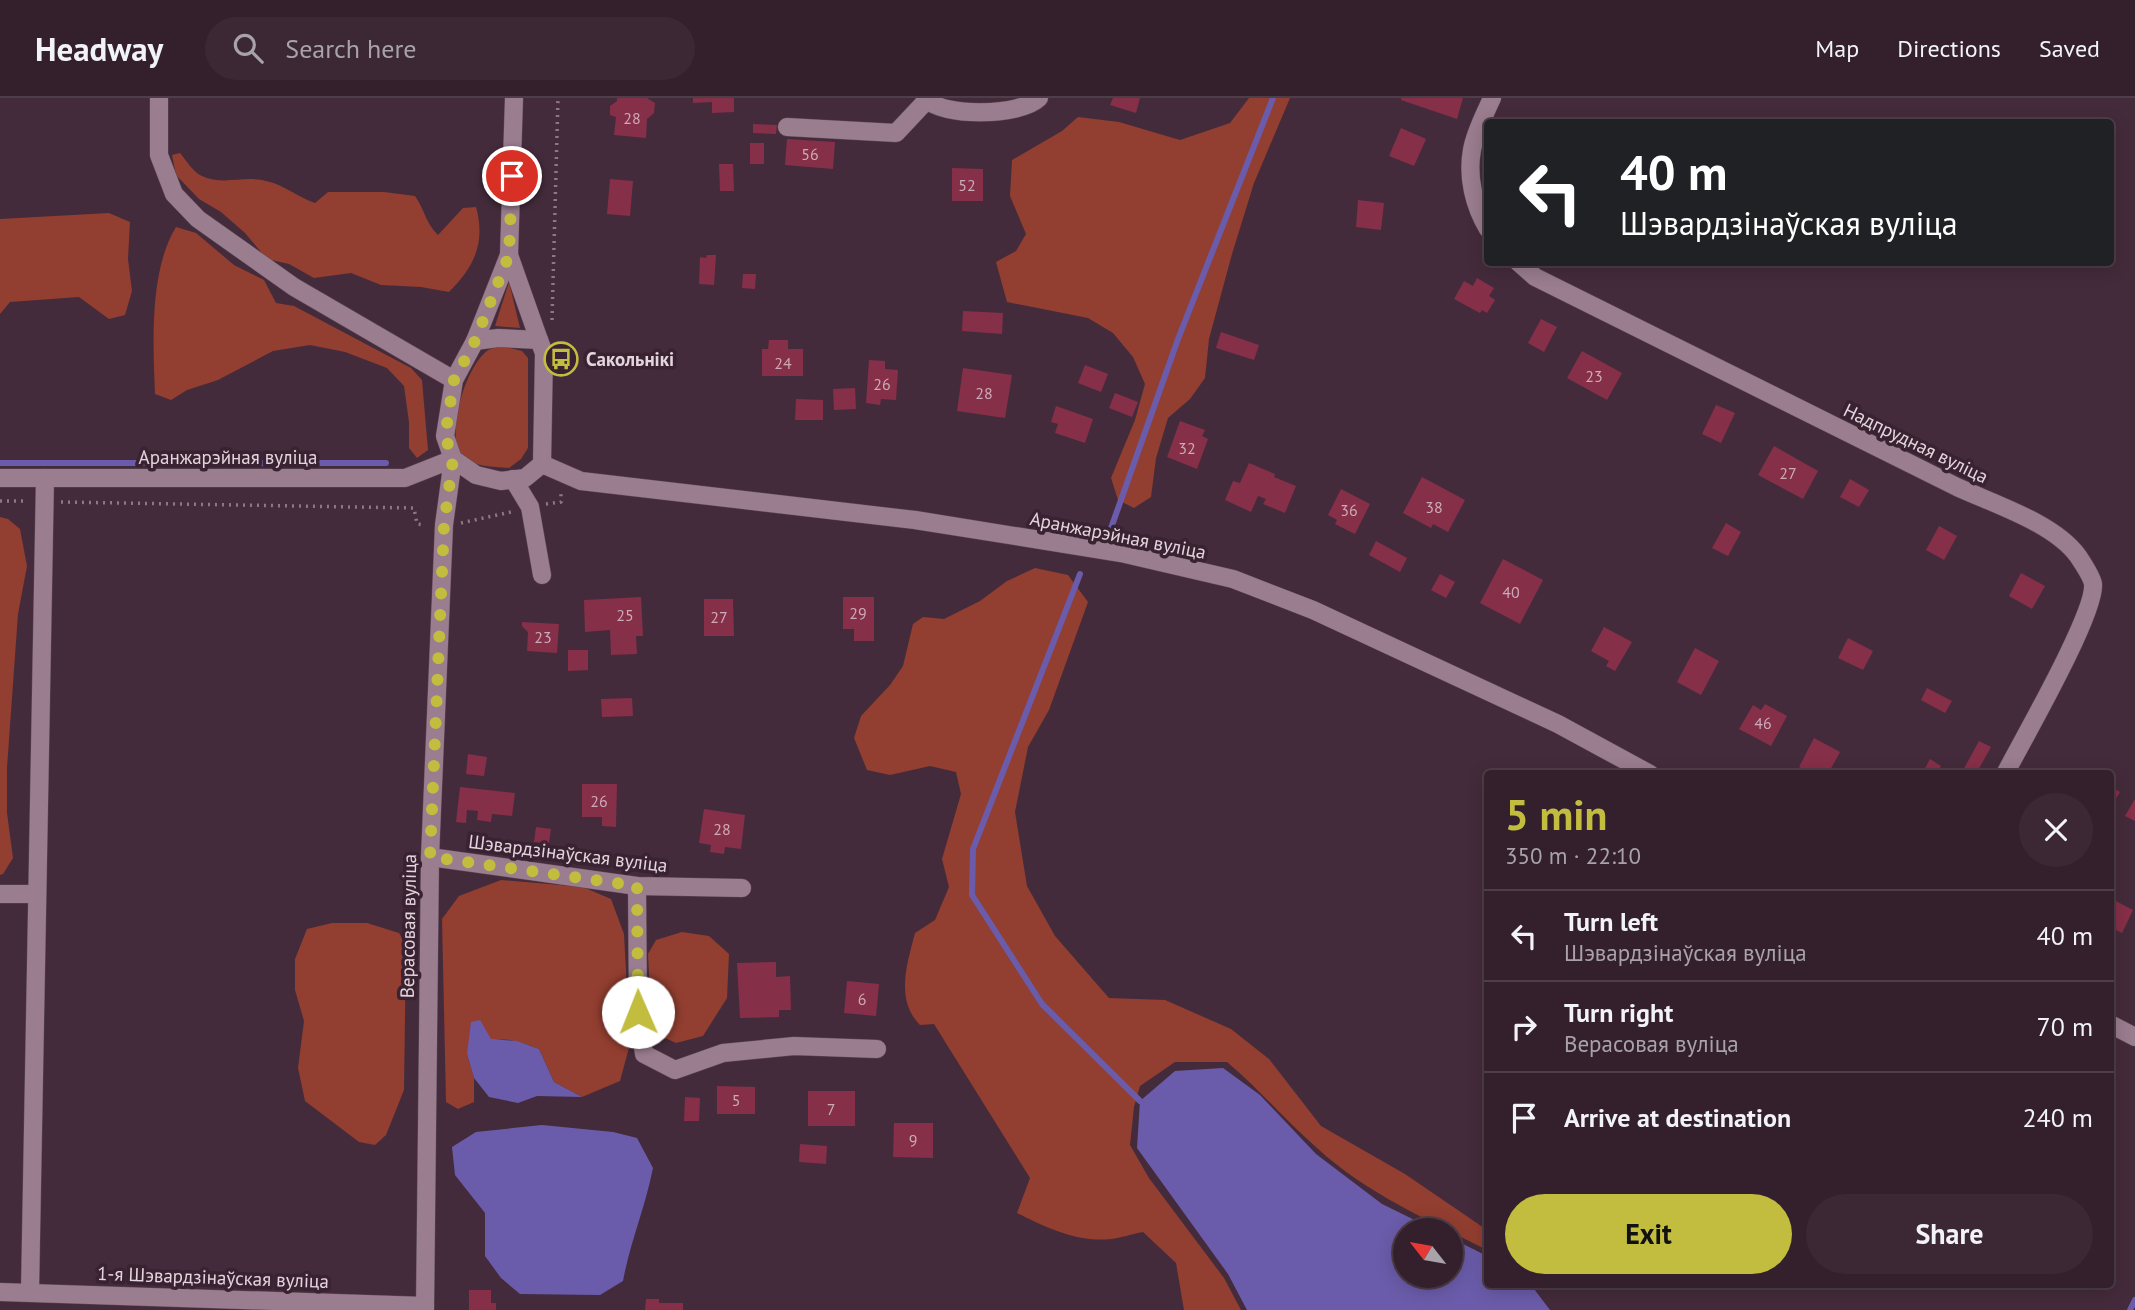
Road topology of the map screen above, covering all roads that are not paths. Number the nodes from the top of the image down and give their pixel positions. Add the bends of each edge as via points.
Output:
1 (159, 98) edge
2 (514, 98) edge
3 (1039, 98) edge
4 (1492, 98) edge
5 (925, 100) edge
6 (787, 127) dead end
7 (1484, 223) edge
8 (509, 255) junction
9 (1523, 266) edge
10 (539, 340) junction
11 (475, 341) junction
12 (454, 380) junction
13 (453, 459) junction
14 (542, 464) junction
15 (0, 478) edge
16 (45, 478) junction
17 (513, 479) junction
18 (542, 575) dead end
19 (1643, 770) edge
20 (2007, 770) edge
21 (430, 857) junction
22 (637, 886) junction
23 (742, 888) dead end
24 (0, 894) edge
25 (36, 894) junction
26 (2114, 1026) edge
27 (2135, 1037) edge
28 (877, 1049) dead end
29 (0, 1292) edge
30 (30, 1292) junction
31 (425, 1308) edge

1 - 12 street via 159,155 174,194 198,219 294,287
2 - 8 street, Верасовая вуліца
3 - 5 street via 1032,105 988,113 943,109
4 - 7 street via 1472,149 1477,212
5 - 6 street via 895,133
8 - 10 street, Верасовая вуліца
8 - 11 street, Верасовая вуліца
9 - 20 street, Надпрудная вуліца via 1535,277 2023,517 2056,535 2078,555 2093,584 2086,616
10 - 11 street
10 - 14 street, Верасовая вуліца via 544,353
11 - 12 street, Верасовая вуліца
12 - 13 street, Верасовая вуліца via 445,436
13 - 16 street, Аранжарэйная вуліца via 405,478
13 - 17 street via 476,475
13 - 21 street, Верасовая вуліца via 444,525
14 - 17 street via 525,478
14 - 19 street, Аранжарэйная вуліца via 581,481 943,524 1121,553 1233,579 1313,610 1558,724
15 - 16 street, Аранжарэйная вуліца
16 - 25 street
17 - 18 street via 530,507
21 - 22 street, Шэвардзінаўская вуліца
21 - 31 street, Верасовая вуліца
22 - 23 street, Шэвардзінаўская вуліца
22 - 28 street via 638,1012 644,1054 675,1070 723,1053 794,1046
24 - 25 street
25 - 30 street
26 - 27 street
29 - 30 street, 1-я Шэвардзінаўская вуліца
30 - 31 street, 1-я Шэвардзінаўская вуліца

